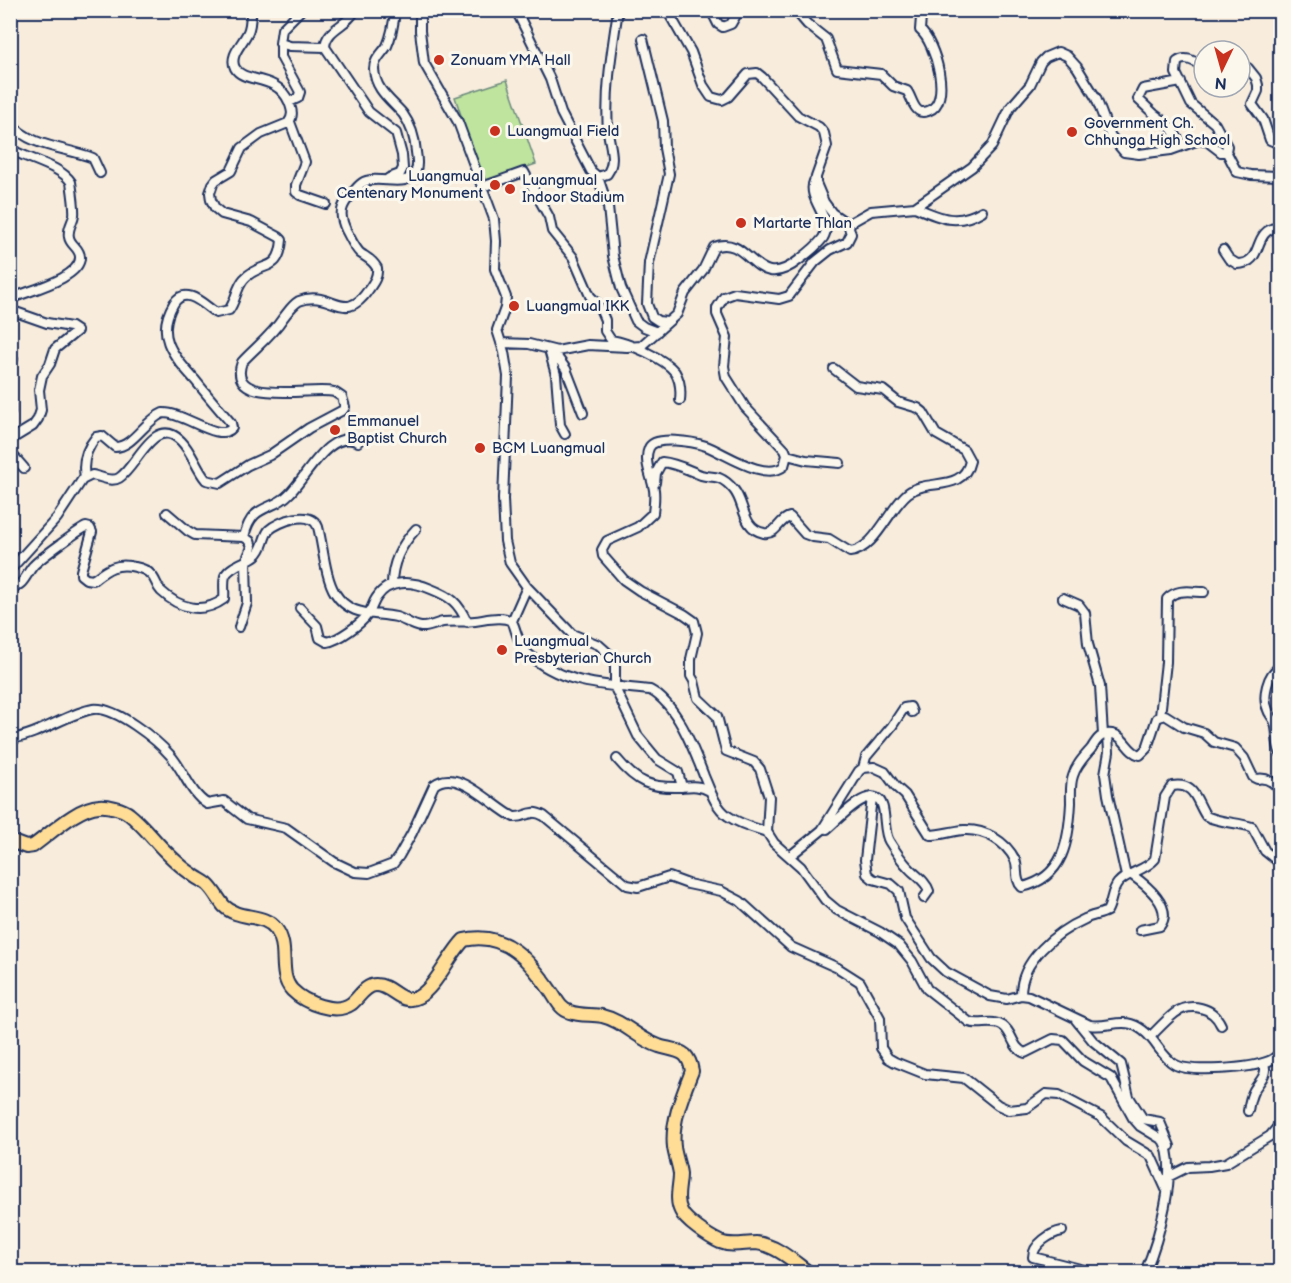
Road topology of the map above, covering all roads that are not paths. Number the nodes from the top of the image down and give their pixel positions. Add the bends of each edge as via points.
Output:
1 (252, 10) edge
2 (301, 10) edge
3 (355, 10) edge
4 (395, 10) edge
5 (420, 10) edge
6 (516, 10) edge
7 (618, 10) edge
8 (667, 10) edge
9 (711, 10) edge
10 (739, 10) edge
11 (795, 10) edge
12 (925, 10) edge
13 (643, 39) dead end
14 (281, 44) junction
15 (325, 47) junction
16 (1192, 61) edge
17 (1252, 73) edge
18 (1181, 82) junction
19 (289, 102) junction
20 (290, 122) junction
21 (10, 123) edge
22 (1182, 144) junction
23 (1281, 144) edge
24 (10, 148) edge
25 (1226, 151) junction
26 (100, 173) dead end
27 (1281, 176) edge
28 (598, 177) junction
29 (816, 177) junction
30 (384, 180) junction
31 (482, 188) junction
32 (326, 204) dead end
33 (915, 207) junction
34 (982, 211) dead end
35 (848, 224) junction
36 (1281, 226) edge
37 (1223, 250) dead end
38 (10, 299) edge
39 (10, 310) edge
40 (667, 322) junction
41 (657, 332) junction
42 (501, 343) junction
43 (634, 348) junction
44 (553, 350) junction
45 (10, 352) edge
46 (10, 366) edge
47 (834, 369) dead end
48 (680, 400) dead end
49 (10, 403) edge
50 (10, 412) edge
51 (583, 413) dead end
52 (566, 434) dead end
53 (10, 441) edge
54 (358, 442) dead end
55 (10, 452) edge
56 (787, 455) junction
57 (840, 463) dead end
58 (24, 468) dead end
59 (85, 477) junction
60 (654, 491) junction
61 (166, 513) dead end
62 (416, 529) dead end
63 (244, 537) junction
64 (246, 561) junction
65 (10, 570) edge
66 (392, 584) junction
67 (10, 586) edge
68 (527, 587) junction
69 (1204, 592) dead end
70 (1063, 598) dead end
71 (300, 608) dead end
72 (368, 615) junction
73 (512, 621) junction
74 (467, 622) junction
75 (239, 627) dead end
76 (1281, 667) edge
77 (615, 688) junction
78 (912, 712) dead end
79 (1160, 716) junction
80 (1106, 734) junction
81 (10, 739) edge
82 (1281, 752) edge
83 (617, 759) dead end
84 (863, 768) junction
85 (682, 787) junction
86 (710, 791) junction
87 (1281, 791) edge
88 (872, 797) junction
89 (822, 830) junction
90 (767, 832) junction
91 (10, 842) edge
92 (790, 856) junction
93 (1281, 863) edge
94 (1129, 875) junction
95 (924, 898) dead end
96 (1140, 930) dead end
97 (1022, 995) junction
98 (1073, 1016) junction
99 (1221, 1025) dead end
100 (1150, 1037) junction
101 (1281, 1053) edge
102 (1264, 1063) junction
103 (1248, 1111) dead end
104 (1281, 1124) edge
105 (1168, 1156) junction
106 (1168, 1177) junction
107 (1166, 1190) junction
108 (1062, 1231) dead end
109 (808, 1272) edge
110 (1092, 1272) edge
111 (1145, 1272) edge

1 - 19 street via 249,32 237,49 235,68 274,84
2 - 14 street via 282,29
3 - 15 street via 328,34
4 - 30 street via 388,41 374,64 375,75 386,98 411,128 417,167 405,181
5 - 31 street via 424,63 458,122
6 - 28 street via 550,79 565,122
7 - 28 street via 607,92 612,161 607,174
8 - 29 street via 711,97 728,97 748,74 757,73 798,116 824,133 827,146
9 - 10 street via 723,27 731,24
11 - 12 street via 826,39 837,69 881,74 893,86 906,91 922,112 935,106 940,86 938,62 921,30
13 - 40 street via 663,121 669,174 647,280 647,304 652,317
14 - 15 street
14 - 19 street via 281,57 300,89 298,98
15 - 30 street via 369,112 396,133 403,168 397,176
16 - 18 street via 1180,60 1176,65
17 - 23 street via 1258,88 1253,106 1263,119 1270,140
18 - 22 street via 1143,89 1138,99 1169,125
18 - 25 street via 1191,104 1217,127
19 - 20 street
20 - 32 street via 305,162 296,192
20 - 59 street via 261,134 242,148 231,171 213,184 210,192 222,214 251,222 279,237 282,240 278,259 245,278 228,310 216,313 196,299 182,296 177,298 165,326 170,349 232,428 216,432 184,417 163,413 145,424 125,445 115,447 104,437 96,437 86,454
21 - 26 street via 24,136 93,158
22 - 25 street via 1199,140
22 - 33 street via 1171,150 1124,152 1110,135 1096,98 1072,60 1062,53 1051,54 1041,62 1027,90 1013,102 986,154
24 - 38 street via 69,178 74,213 68,235 81,260 72,272 51,284
25 - 27 street via 1237,172
28 - 41 street via 608,207 621,288 636,321
29 - 35 street via 824,202
29 - 40 street via 812,191 826,231 814,247 782,272 758,265 728,244 714,247 676,314
30 - 59 street via 363,183 342,211 341,219 354,245 377,267 368,291 351,306 324,299 298,302 240,366 244,383 255,390 334,392 342,397 343,410 220,483 206,480 182,442 168,434 153,438 118,478
31 - 42 street via 494,219 495,269 506,297 497,330
31 - 43 street via 524,172 552,231 573,257 590,296 598,304 605,331 611,340
33 - 34 street via 953,220 971,218
33 - 35 street via 871,211
35 - 56 street via 851,234 847,242 815,262 789,296 779,299 735,293 724,297 717,308 727,337 726,377 745,407
36 - 37 street via 1268,228 1246,263 1237,264
39 - 53 street via 77,331 57,346 42,376 38,419
40 - 41 street
41 - 43 street
42 - 44 street
42 - 68 street via 508,376 505,541 510,563
43 - 44 street via 588,345
43 - 48 street via 675,372
44 - 51 street via 566,369
44 - 52 street via 560,425
45 - 46 street
47 - 60 street via 856,386 883,390 898,402 918,408 936,434 969,456 966,472 948,484 913,489 897,504 871,541 855,552 828,538 805,534 790,517 774,531 762,532 748,522 740,500 728,484 672,463 662,462
49 - 50 street
54 - 63 street via 337,442 326,449 288,496 262,508 253,517
55 - 58 street
56 - 57 street
56 - 60 street via 784,466 769,471 704,446 657,440 647,453
59 - 65 street via 57,518
60 - 90 street via 652,513 638,527 607,541 603,556 640,591 694,621 697,633 690,671 698,698 717,716 726,751 753,762 760,770 770,797
61 - 63 street via 195,535
62 - 66 street via 399,552
63 - 64 street via 252,547
64 - 67 street via 225,576 224,599 190,609 162,592 153,576 139,568 117,565 93,580 86,579 81,571 93,532 86,527 33,565 21,584
64 - 72 street via 260,551 270,529 309,517 318,527 334,591 349,608
64 - 75 street via 247,599
66 - 72 street via 378,596
66 - 74 street via 427,587 448,597 461,609
68 - 73 street
68 - 77 street via 572,634 599,645 609,654 615,666
69 - 79 street via 1180,591 1167,599
70 - 80 street via 1079,605 1085,613
71 - 72 street via 327,642
72 - 74 street via 397,618 422,627
73 - 74 street
73 - 77 street via 521,647 538,663 561,675
76 - 82 street via 1270,677 1265,696
77 - 85 street via 638,736 657,759 678,772
77 - 86 street via 650,690 661,699 684,730
78 - 84 street via 910,707 904,708 866,757
79 - 80 street via 1147,748 1140,755 1119,736
79 - 87 street via 1235,748 1252,777 1268,780
80 - 84 street via 1073,774 1070,819 1060,861 1052,872 1023,887 1018,883 1015,859 1000,842 969,831 930,835 885,772 878,767
80 - 94 street via 1108,795
81 - 107 street via 89,710 105,709 160,745 207,804 224,801 247,819 286,828 334,862 363,873 393,864 434,785 446,779 466,784 514,818 529,812 540,813 627,885 638,887 669,877 730,894 791,947 854,976 866,989 880,1018 881,1048 888,1058 925,1074 964,1078 1009,1110 1027,1108 1046,1094 1059,1095 1101,1117 1126,1141 1151,1156
83 - 85 street via 632,777 643,782
84 - 89 street
85 - 86 street
86 - 90 street via 729,817
88 - 89 street via 858,802
88 - 95 street via 883,805 887,839 927,887
88 - 97 street via 867,874 899,891 905,918 937,965 990,996 1007,999
89 - 92 street
90 - 92 street
91 - 109 highway via 33,846 83,811 98,806 128,813 231,912 272,925 283,945 289,985 300,996 323,1006 350,1004 376,985 401,997 416,998 429,987 464,940 485,938 505,944 535,970 564,1009 611,1019 656,1045 685,1055 692,1071 674,1135 680,1172 680,1210 719,1242 770,1246
92 - 105 street via 830,905 899,945 927,989 969,1022 999,1024 1025,1053 1053,1039 1063,1040 1083,1061 1111,1078 1133,1118 1161,1138
93 - 94 street via 1265,851 1252,827 1206,816 1192,789 1176,785 1169,788 1165,797 1155,859
94 - 96 street via 1156,898 1165,912 1160,926
94 - 97 street via 1115,888 1107,911 1066,930 1031,962 1023,978
97 - 98 street
98 - 100 street via 1098,1027 1132,1024
98 - 105 street via 1093,1041 1120,1064 1138,1114 1145,1120 1160,1122 1170,1143
99 - 100 street via 1214,1013 1194,1007 1175,1013
100 - 102 street via 1172,1063 1188,1069
101 - 102 street
102 - 103 street via 1265,1075 1253,1092
104 - 106 street via 1270,1136 1226,1162 1188,1167
105 - 106 street
106 - 107 street
107 - 111 street via 1159,1234
108 - 110 street via 1049,1235 1034,1250 1033,1257

